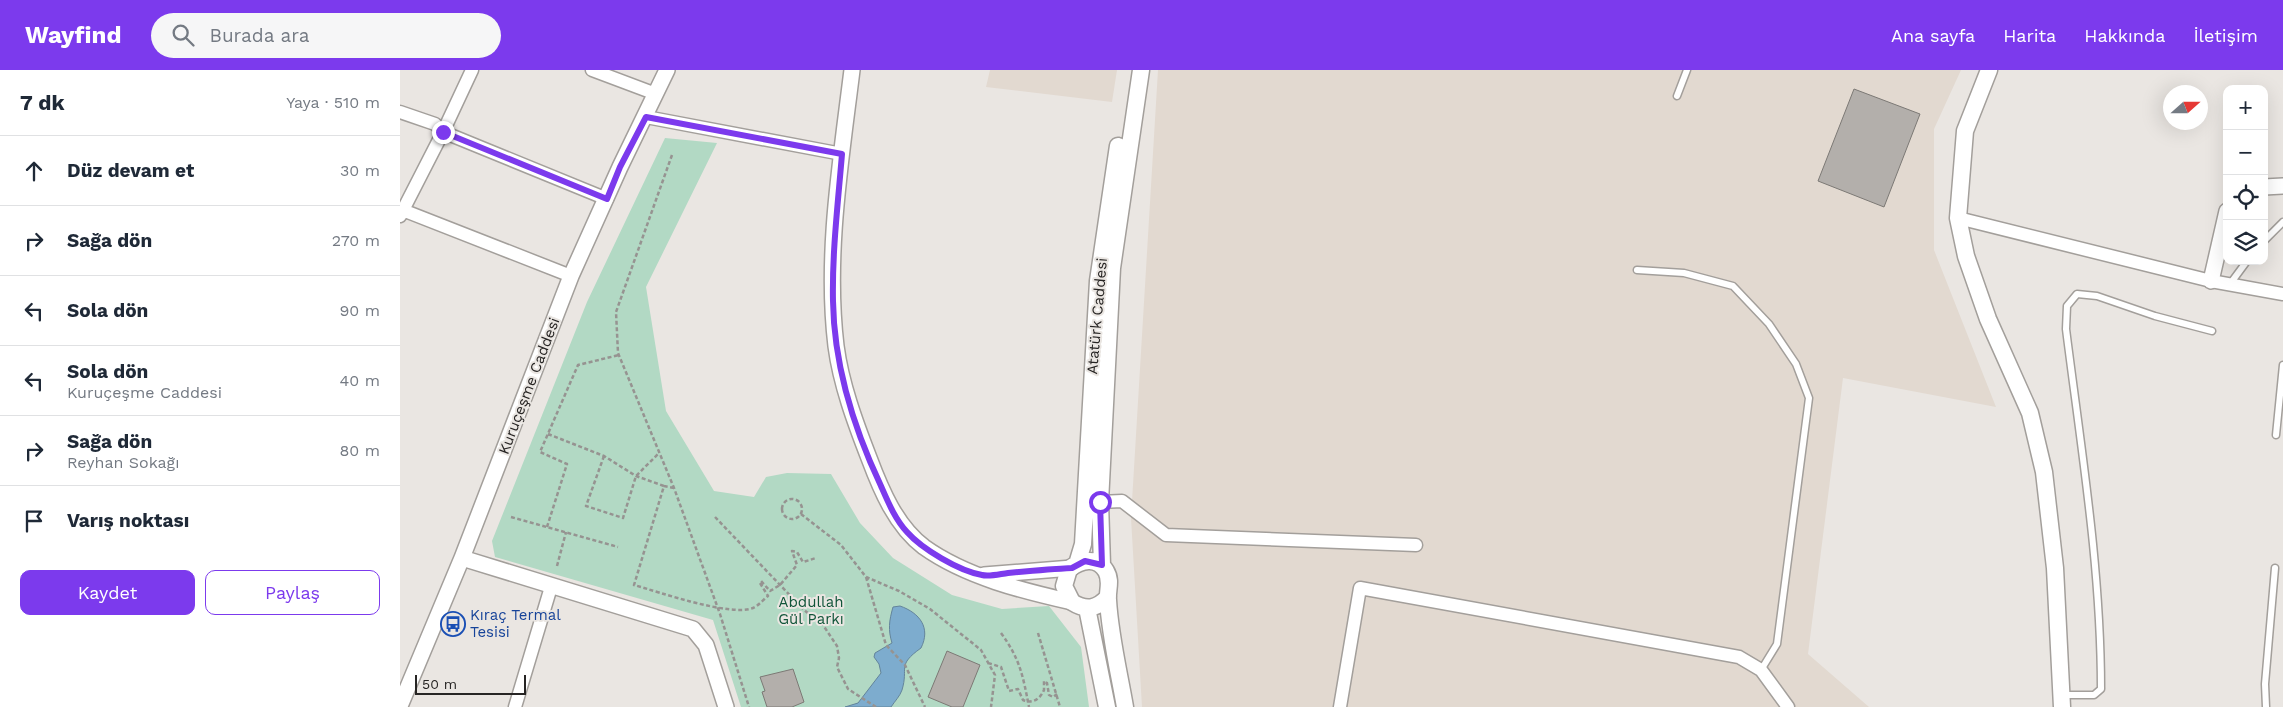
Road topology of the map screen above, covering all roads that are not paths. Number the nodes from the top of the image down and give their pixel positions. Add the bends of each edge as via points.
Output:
1 (472, 70) edge
2 (592, 70) edge
3 (667, 70) edge
4 (852, 70) edge
5 (1130, 70) edge
6 (1141, 70) edge
7 (1687, 70) edge
8 (1989, 70) edge
9 (656, 94) junction
10 (1677, 96) dead end
11 (400, 112) edge
12 (646, 117) junction
13 (443, 132) junction
14 (842, 154) junction
15 (2283, 186) edge
16 (2268, 187) edge
17 (607, 199) junction
18 (401, 212) edge
19 (1958, 218) junction
20 (2225, 220) edge
21 (2283, 222) edge
22 (2268, 237) edge
23 (2244, 265) edge
24 (1637, 270) dead end
25 (571, 276) junction
26 (2211, 281) junction
27 (2230, 285) junction
28 (2283, 294) edge
29 (2212, 331) dead end
30 (2283, 365) edge
31 (2276, 435) dead end
32 (1100, 502) junction
33 (1416, 544) dead end
34 (462, 558) junction
35 (1102, 565) junction
36 (1074, 566) junction
37 (2275, 568) dead end
38 (982, 576) junction
39 (551, 587) junction
40 (1108, 597) junction
41 (1080, 605) junction
42 (1761, 670) junction
43 (2062, 701) edge
44 (400, 706) edge
45 (515, 707) edge
46 (726, 707) edge
47 (1107, 707) edge
48 (1125, 707) edge
49 (1340, 707) edge
50 (1788, 707) edge
51 (2266, 707) edge

1 - 13 street
2 - 9 street
3 - 9 street, Kuruçeşme Caddesi
4 - 14 street
5 - 36 main road, Atatürk Caddesi via 1098,281 1082,544
6 - 32 main road via 1112,268
7 - 10 lane
8 - 19 main road via 1965,131
9 - 12 street, Kuruçeşme Caddesi
11 - 13 street via 435,124
12 - 14 street
12 - 17 street, Kuruçeşme Caddesi
13 - 17 street
13 - 18 street
14 - 38 street via 834,244 833,302 840,370 856,425 891,508 907,532 941,557
15 - 16 street
17 - 25 street, Kuruçeşme Caddesi
18 - 25 street
19 - 26 street
19 - 43 main road via 1966,256 1988,319 2030,413 2044,472 2055,568
20 - 26 street
21 - 22 lane
23 - 27 lane
24 - 42 lane via 1684,273 1732,286 1769,324 1796,364 1809,398 1777,644
25 - 34 street, Kuruçeşme Caddesi
26 - 27 street
27 - 28 street
29 - 43 lane via 2098,296 2077,294 2067,306 2066,329 2090,511 2101,633 2101,689 2094,695
30 - 31 lane
32 - 33 street via 1122,501 1166,534
32 - 35 main road
34 - 39 street
34 - 44 street, Kuruçeşme Caddesi
35 - 36 main road via 1085,561
35 - 40 main road via 1110,581
36 - 38 street
36 - 41 main road via 1065,577 1064,586
37 - 51 lane via 2264,684
38 - 41 street via 1000,584
39 - 45 street
39 - 46 street via 693,629 706,645
40 - 41 main road via 1095,607
40 - 48 main road
41 - 47 main road
42 - 49 street via 1739,657 1360,588
42 - 50 street

